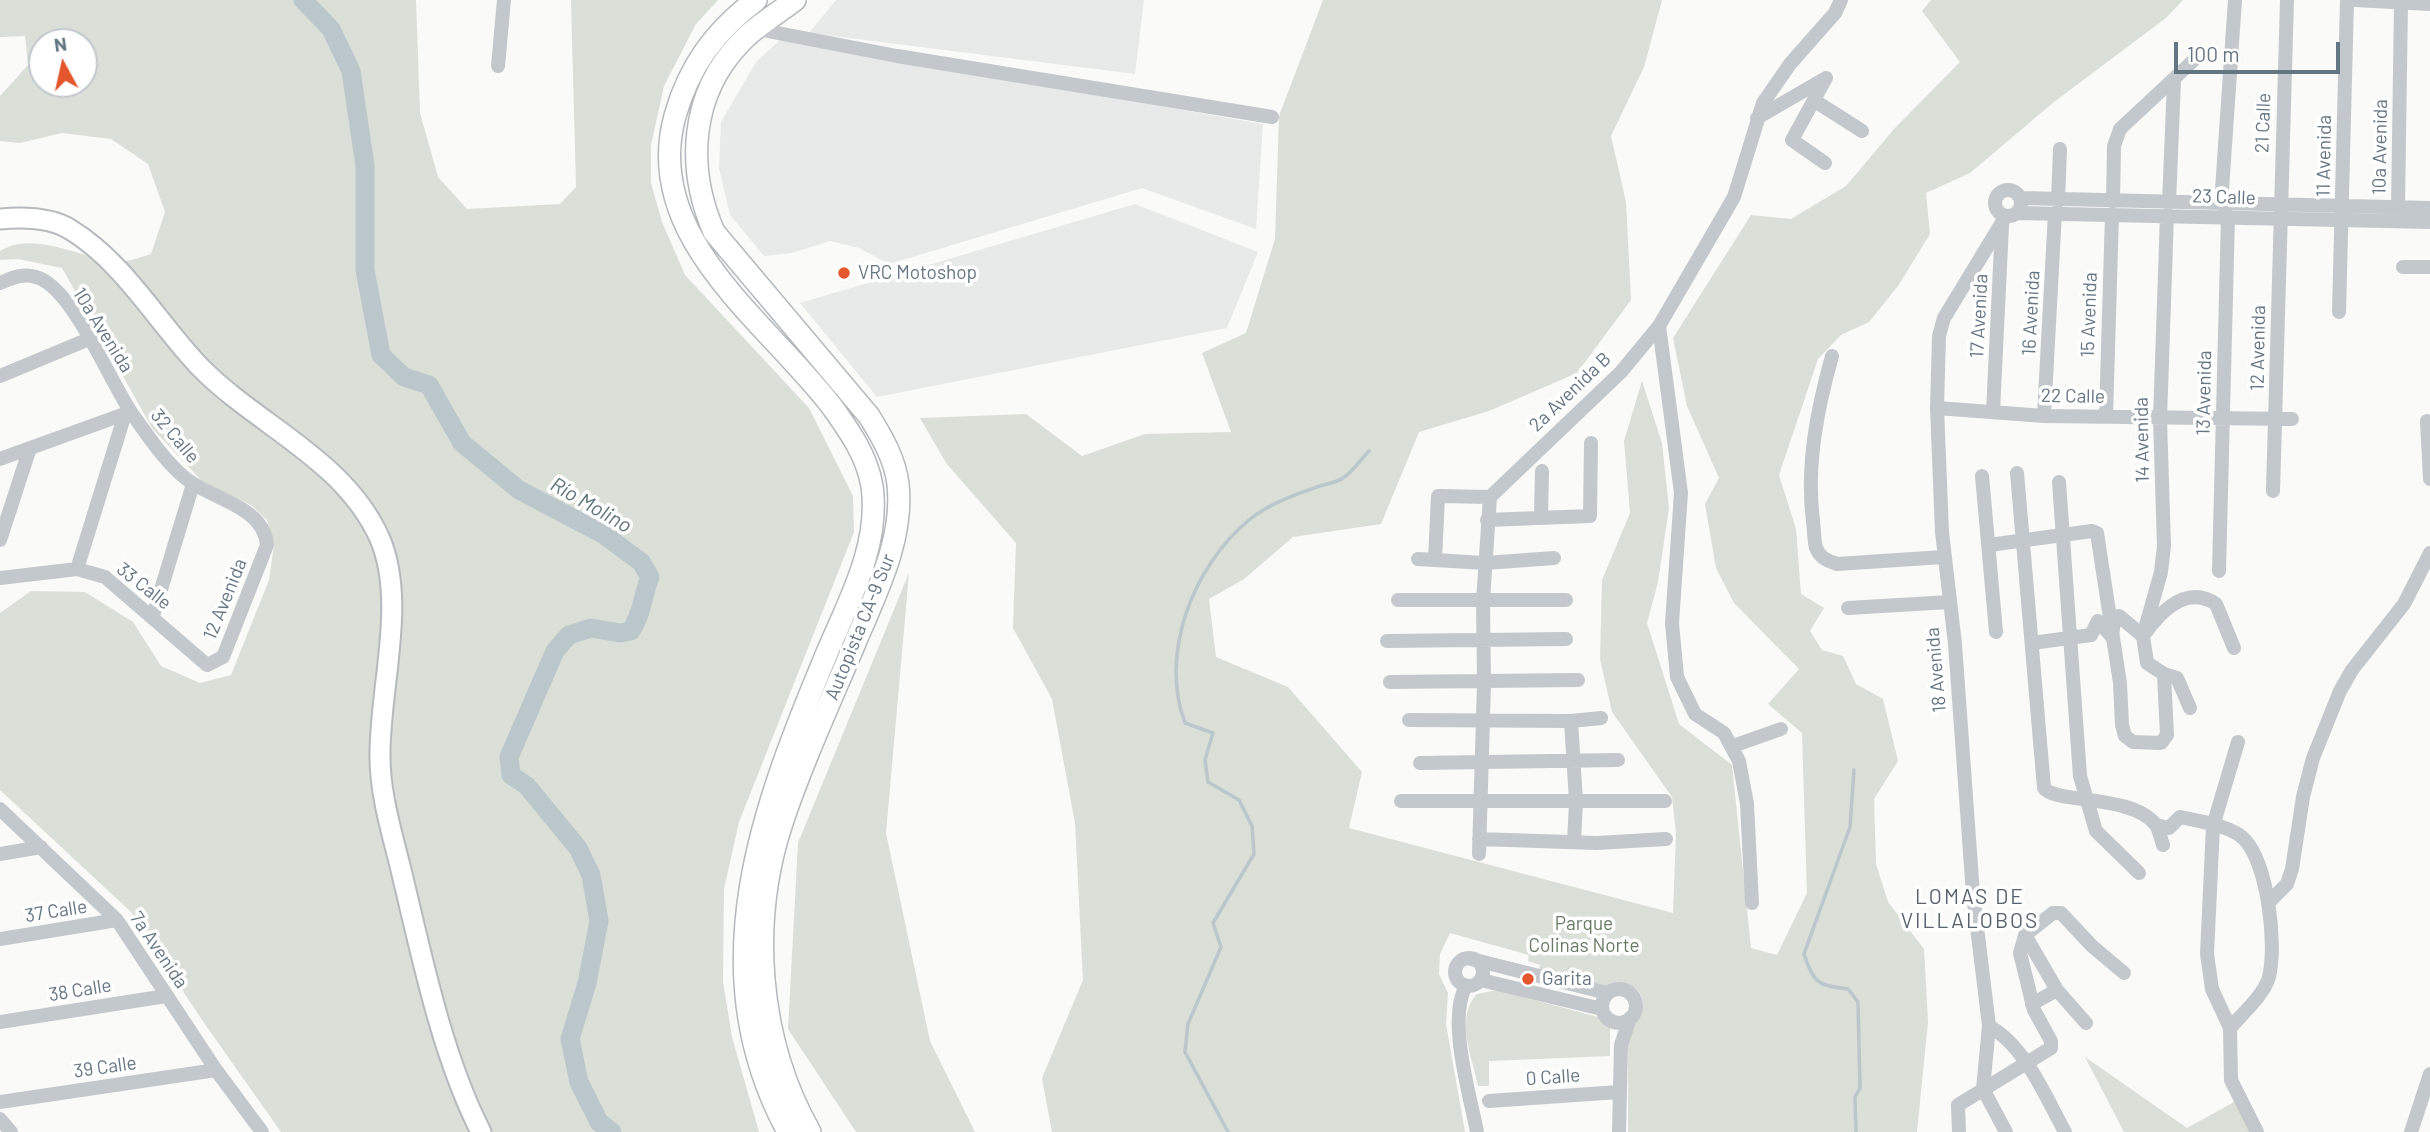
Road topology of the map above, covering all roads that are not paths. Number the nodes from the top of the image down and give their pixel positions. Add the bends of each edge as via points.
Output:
1 (504, 0) edge
2 (756, 0) edge
3 (795, 0) edge
4 (1841, 0) edge
5 (2235, 0) edge
6 (2287, 0) edge
7 (2347, 0) edge
8 (2355, 0) edge
9 (2401, 2) junction
10 (2430, 4) edge
11 (757, 29) junction
12 (2194, 60) dead end
13 (498, 66) dead end
14 (2174, 81) junction
15 (1815, 101) junction
16 (1272, 117) dead end
17 (1757, 118) junction
18 (1862, 131) dead end
19 (2060, 149) dead end
20 (1825, 163) dead end
21 (2021, 198) junction
22 (2057, 207) junction
23 (2112, 208) junction
24 (2398, 208) junction
25 (2430, 208) edge
26 (2168, 209) junction
27 (2224, 210) junction
28 (2279, 212) junction
29 (2342, 213) junction
30 (2008, 217) junction
31 (0, 219) edge
32 (2430, 222) edge
33 (2403, 267) dead end
34 (2430, 267) edge
35 (0, 283) edge
36 (2339, 312) dead end
37 (1659, 326) junction
38 (89, 339) junction
39 (1832, 356) dead end
40 (0, 376) edge
41 (1937, 408) junction
42 (1993, 412) junction
43 (128, 413) junction
44 (2044, 416) junction
45 (2106, 416) junction
46 (2160, 419) junction
47 (2223, 419) junction
48 (2276, 419) junction
49 (2292, 419) dead end
50 (2427, 421) dead end
51 (1591, 443) dead end
52 (30, 448) junction
53 (0, 459) edge
54 (1542, 471) dead end
55 (2017, 473) dead end
56 (1982, 476) dead end
57 (2430, 479) edge
58 (2059, 482) dead end
59 (193, 484) junction
60 (2273, 491) dead end
61 (1490, 497) junction
62 (1541, 517) junction
63 (1486, 520) junction
64 (2061, 537) junction
65 (267, 539) joint
66 (0, 540) edge
67 (2022, 541) junction
68 (1989, 545) junction
69 (2430, 553) edge
70 (1943, 557) junction
71 (1554, 558) dead end
72 (1418, 559) dead end
73 (1435, 560) junction
74 (1485, 563) junction
75 (77, 569) junction
76 (2219, 571) dead end
77 (0, 578) edge
78 (1398, 600) dead end
79 (1566, 600) dead end
80 (1483, 601) junction
81 (1949, 602) junction
82 (1849, 608) dead end
83 (153, 616) junction
84 (1996, 632) dead end
85 (2143, 636) junction
86 (2112, 637) junction
87 (2069, 638) junction
88 (1566, 639) dead end
89 (1485, 640) junction
90 (1387, 641) dead end
91 (2032, 643) junction
92 (2234, 648) dead end
93 (207, 665) joint
94 (2164, 674) junction
95 (1578, 680) dead end
96 (1390, 682) dead end
97 (1484, 683) junction
98 (2190, 708) dead end
99 (1601, 718) dead end
100 (1409, 720) dead end
101 (1481, 721) junction
102 (1571, 722) junction
103 (1781, 729) dead end
104 (2238, 742) dead end
105 (1733, 746) junction
106 (1618, 760) dead end
107 (1575, 761) junction
108 (1420, 763) dead end
109 (1480, 763) junction
110 (2084, 797) junction
111 (1401, 800) dead end
112 (1480, 801) junction
113 (1576, 801) junction
114 (1665, 801) dead end
115 (0, 809) edge
116 (2156, 825) junction
117 (2213, 826) junction
118 (1479, 839) junction
119 (1666, 839) dead end
120 (1574, 842) junction
121 (2163, 845) dead end
122 (41, 847) junction
123 (0, 854) edge
124 (1479, 854) dead end
125 (2139, 873) dead end
126 (2269, 902) junction
127 (1752, 904) dead end
128 (117, 920) junction
129 (2025, 935) junction
130 (0, 939) edge
131 (1471, 959) junction
132 (1517, 970) junction
133 (2124, 973) dead end
134 (1481, 980) junction
135 (1466, 986) junction
136 (1514, 986) junction
137 (2057, 990) junction
138 (1608, 993) junction
139 (166, 996) junction
140 (2032, 1004) junction
141 (1606, 1014) junction
142 (1630, 1018) junction
143 (0, 1022) edge
144 (2086, 1023) dead end
145 (1989, 1026) junction
146 (2230, 1028) junction
147 (1621, 1045) junction
148 (2028, 1065) junction
149 (216, 1070) junction
150 (2430, 1074) edge
151 (1983, 1089) junction
152 (1619, 1092) junction
153 (1489, 1101) dead end
154 (0, 1102) edge
155 (0, 1119) edge
156 (11, 1132) edge
157 (262, 1132) edge
158 (481, 1132) edge
159 (788, 1132) edge
160 (810, 1132) edge
161 (1477, 1132) edge
162 (1619, 1132) edge
163 (1959, 1132) edge
164 (2006, 1132) edge
165 (2066, 1132) edge
166 (2257, 1132) edge
167 (2411, 1132) edge

1 - 13 street
2 - 159 highway, Autopista CA-9 Sur via 711,40 687,81 671,130 675,199 710,267 847,427 864,456 875,509 857,584 762,823 749,882 745,927 748,1000 762,1069
3 - 11 highway, Autopista CA-9 Sur
4 - 17 street, 2a Avenida B via 1821,32 1772,88
5 - 27 street, 13 Avenida
6 - 28 street, 21 Calle
7 - 29 street, 11 Avenida
8 - 9 street
9 - 10 street
9 - 24 street, 10a Avenida
11 - 16 street
11 - 160 highway, Autopista CA-9 Sur via 723,62 700,112 694,153 703,208 733,259 869,416 887,446 898,486 892,550 782,825 769,884 763,939 766,998 781,1065
12 - 14 street
14 - 23 street, 15 Avenida via 2120,129
14 - 26 street, 14 Avenida
15 - 17 street via 1826,78
15 - 18 street
15 - 20 street via 1792,140
17 - 37 street, 2a Avenida B via 1734,197
19 - 22 street, 16 Avenida
21 - 22 street, 23 Calle
21 - 30 street via 2021,206
21 - 30 street via 2008,190 1998,194 1996,207
22 - 23 street, 23 Calle
22 - 30 street, 23 Calle
22 - 44 street, 16 Avenida
23 - 26 street, 23 Calle
23 - 45 street, 15 Avenida
24 - 25 street, 23 Calle
24 - 29 street, 23 Calle
26 - 27 street, 23 Calle
26 - 46 street, 14 Avenida
27 - 28 street, 23 Calle
27 - 47 street, 13 Avenida
28 - 29 street, 23 Calle
28 - 48 street, 12 Avenida
29 - 32 street, 23 Calle
29 - 36 street, 11 Avenida
30 - 41 street, 18 Avenida via 1944,318 1939,336
30 - 42 street, 17 Avenida
31 - 158 main road via 43,219 70,228 104,256 204,370 321,462 355,497 380,539 393,592 379,760 386,806 433,997
33 - 34 street
35 - 38 street, 10a Avenida via 14,276 35,276 52,286
37 - 61 street, 2a Avenida B via 1621,372
37 - 105 street via 1681,493 1672,611 1678,677 1695,714 1724,733
38 - 40 street
38 - 43 street, 10a Avenida
39 - 70 street via 1809,489 1816,548 1823,559 1837,564
41 - 42 street, 22 Calle
41 - 70 street, 18 Avenida
42 - 44 street, 22 Calle
43 - 52 street, 32 Calle
43 - 59 street, 32 Calle
43 - 75 street
44 - 45 street, 22 Calle
45 - 46 street, 22 Calle
46 - 47 street, 22 Calle
46 - 85 street, 14 Avenida via 2164,546
47 - 48 street, 22 Calle
47 - 76 street, 13 Avenida
48 - 49 street, 22 Calle
48 - 60 street, 12 Avenida
50 - 57 street
51 - 62 street via 1590,516
52 - 53 street, 32 Calle
52 - 66 street
54 - 62 street
55 - 67 street
56 - 68 street
58 - 64 street
59 - 65 street, 32 Calle via 253,516
59 - 83 street
61 - 63 street
61 - 73 street via 1438,496
62 - 63 street
63 - 74 street
64 - 67 street
64 - 86 street via 2092,531 2099,536
64 - 87 street
65 - 93 street, 12 Avenida via 267,550 223,656
67 - 68 street
67 - 91 street
68 - 84 street
69 - 126 street via 2404,604 2340,691 2313,758 2287,884
70 - 81 street, 18 Avenida
71 - 74 street
72 - 73 street
73 - 74 street
74 - 80 street
75 - 77 street, 33 Calle
75 - 83 street, 33 Calle via 112,580
78 - 80 street
79 - 80 street
80 - 89 street
81 - 82 street
81 - 145 street, 18 Avenida via 1972,894
83 - 93 street, 33 Calle
85 - 86 street via 2119,617
85 - 92 street via 2175,603 2200,596 2216,604
85 - 94 street, 14 Avenida via 2147,663
86 - 87 street via 2098,621 2091,635
86 - 94 street via 2122,725 2133,742 2161,743 2167,735
87 - 91 street
87 - 110 street
88 - 89 street
89 - 90 street
89 - 97 street
91 - 110 street via 2044,788 2050,794
94 - 98 street via 2177,678
95 - 97 street
96 - 97 street
97 - 101 street
99 - 102 street
100 - 101 street
101 - 102 street
101 - 109 street
102 - 107 street
103 - 105 street
104 - 117 street
105 - 127 street via 1747,804
106 - 107 street
107 - 109 street
107 - 113 street
108 - 109 street
109 - 112 street
110 - 116 street via 2140,812
110 - 125 street via 2096,831
111 - 112 street
112 - 113 street
112 - 118 street
113 - 114 street
113 - 120 street
115 - 122 street, 7a Avenida
116 - 117 street via 2169,828 2180,817
116 - 121 street
117 - 126 street via 2244,838 2255,855
117 - 146 street via 2207,954 2212,989
118 - 120 street
118 - 124 street
119 - 120 street
122 - 123 street
122 - 128 street, 7a Avenida
126 - 146 street via 2269,978
128 - 130 street, 37 Calle
128 - 139 street, 7a Avenida
129 - 133 street via 2053,913 2061,913
129 - 137 street
129 - 140 street via 2020,953
131 - 132 street
131 - 134 street via 1482,966
131 - 135 street via 1456,968 1459,981
132 - 136 street
132 - 138 street
134 - 135 street
134 - 136 street
135 - 161 street via 1458,1010
136 - 141 street
137 - 140 street
137 - 144 street
138 - 141 street
138 - 142 street via 1622,989 1631,994 1636,1009
139 - 143 street, 38 Calle
139 - 149 street, 7a Avenida
140 - 148 street via 2051,1048
141 - 142 street via 1620,1023
141 - 147 street
142 - 147 street
145 - 148 street via 2007,1039
145 - 151 street, 18 Avenida
146 - 166 street via 2231,1080
147 - 152 street
148 - 151 street
148 - 165 street
149 - 154 street, 39 Calle
149 - 157 street, 7a Avenida
150 - 167 street
151 - 163 street via 1958,1105
151 - 164 street
152 - 153 street, 0 Calle
152 - 162 street
155 - 156 street

